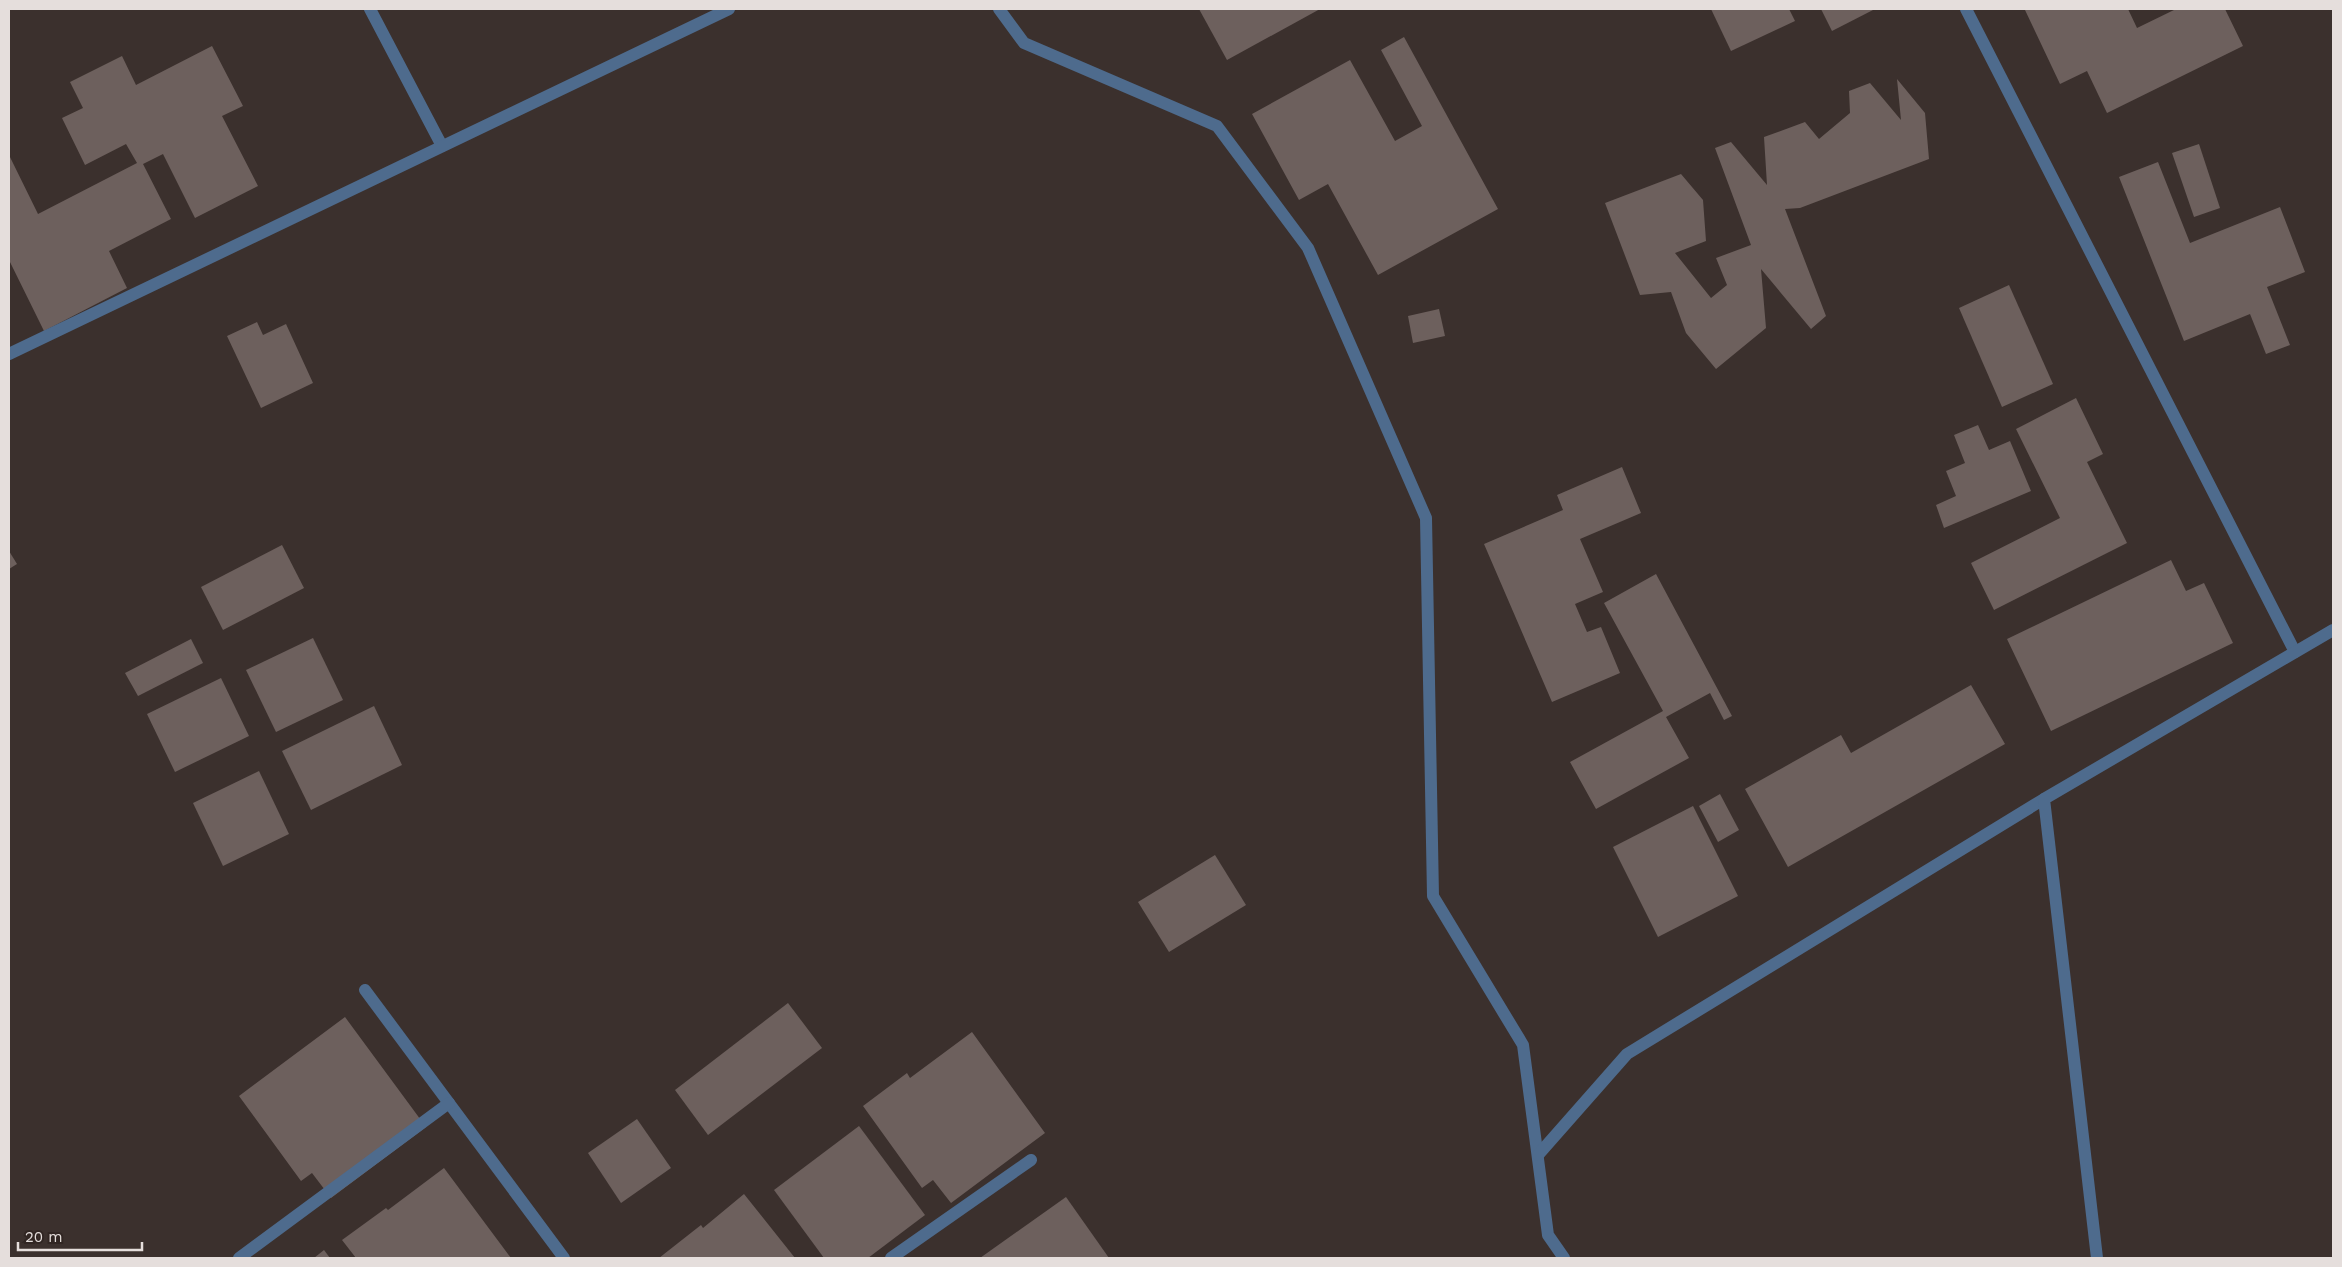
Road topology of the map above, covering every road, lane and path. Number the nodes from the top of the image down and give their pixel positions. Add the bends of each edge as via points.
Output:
1 (370, 9) edge
2 (729, 9) edge
3 (999, 9) edge
4 (1966, 9) edge
5 (442, 146) junction
6 (9, 354) edge
7 (2333, 630) edge
8 (2295, 652) junction
9 (2044, 799) junction
10 (365, 990) dead end
11 (449, 1103) junction
12 (1538, 1155) junction
13 (1031, 1160) dead end
14 (559, 1256) edge
15 (239, 1258) edge
16 (891, 1258) edge
17 (1564, 1258) edge
18 (2097, 1258) edge

1 - 5 street
2 - 5 street
3 - 12 street via 1024,43 1217,126 1308,248 1426,518 1433,896 1523,1045
4 - 8 street
5 - 6 street
7 - 8 street
8 - 9 street
9 - 12 street via 1627,1054
9 - 18 street
10 - 11 street
11 - 14 street
11 - 15 street
12 - 17 street via 1548,1235
13 - 16 street

